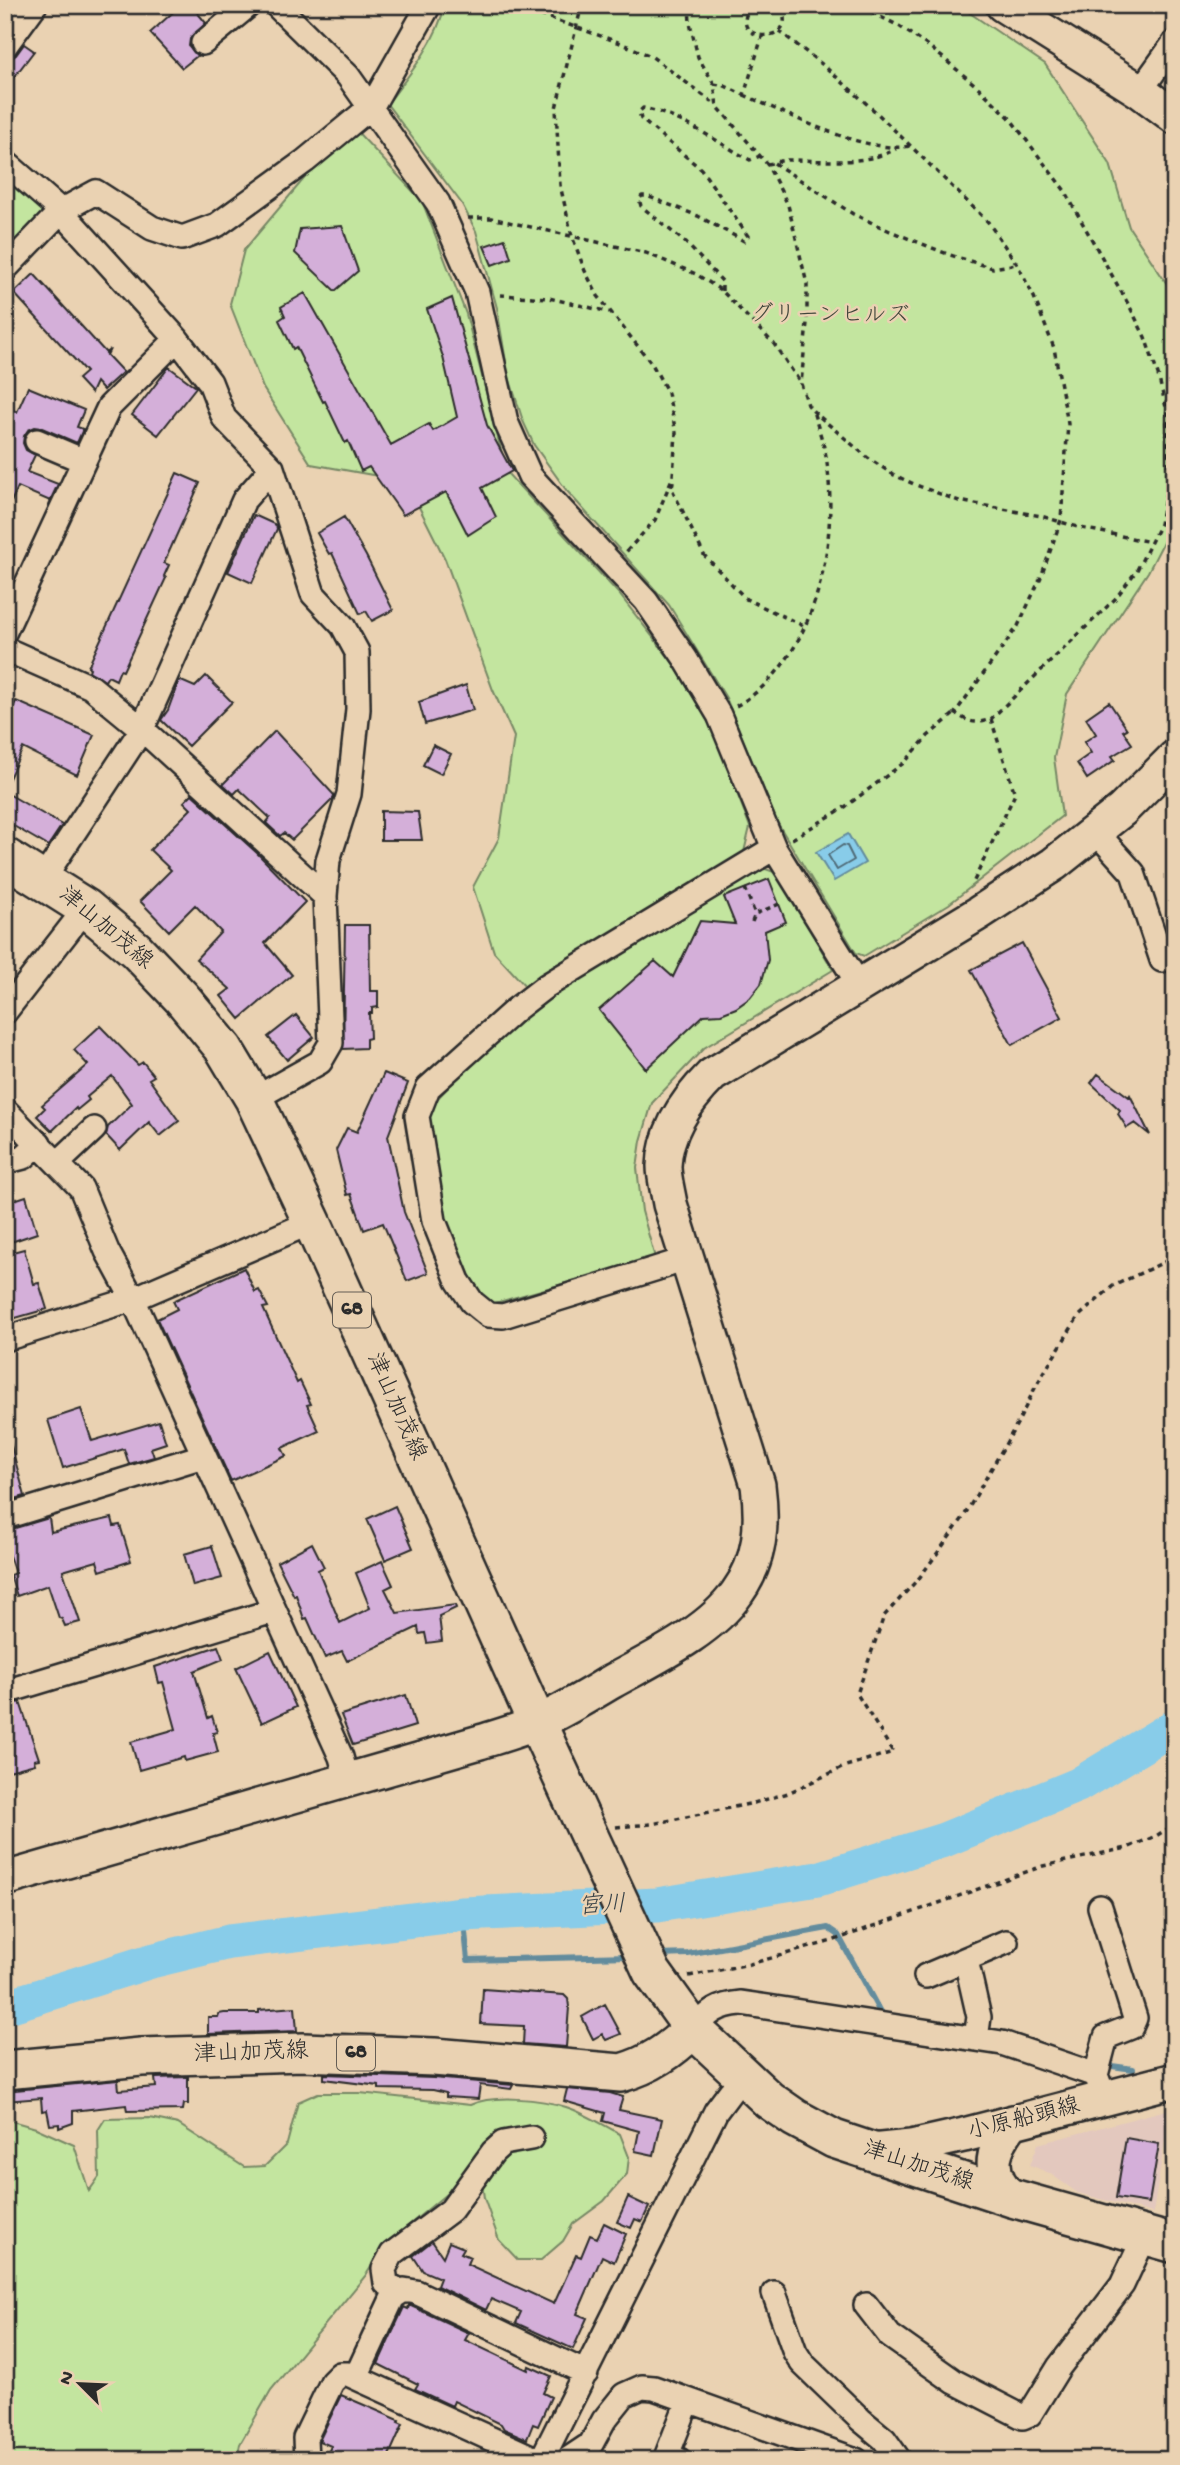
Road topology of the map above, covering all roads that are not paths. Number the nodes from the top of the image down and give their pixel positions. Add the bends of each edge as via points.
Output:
1 (35, 5) edge
2 (249, 5) edge
3 (276, 5) edge
4 (429, 5) edge
5 (1003, 5) edge
6 (1175, 42) edge
7 (203, 43) dead end
8 (5, 46) edge
9 (1140, 91) junction
10 (372, 106) junction
11 (1175, 117) edge
12 (5, 162) edge
13 (61, 211) junction
14 (5, 269) edge
15 (177, 339) junction
16 (37, 441) dead end
17 (84, 461) junction
18 (272, 468) junction
19 (5, 631) edge
20 (5, 649) edge
21 (142, 729) junction
22 (1175, 757) edge
23 (1096, 832) junction
24 (774, 848) junction
25 (5, 857) edge
26 (43, 879) junction
27 (325, 896) junction
28 (86, 908) junction
29 (1175, 954) edge
30 (859, 985) junction
31 (5, 1012) edge
32 (254, 1099) junction
33 (5, 1110) edge
34 (94, 1129) dead end
35 (39, 1143) junction
36 (5, 1162) edge
37 (58, 1163) junction
38 (312, 1222) junction
39 (687, 1259) junction
40 (132, 1300) junction
41 (5, 1339) edge
42 (203, 1457) junction
43 (5, 1517) edge
44 (272, 1611) junction
45 (5, 1692) edge
46 (537, 1723) junction
47 (347, 1779) junction
48 (5, 1879) edge
49 (1100, 1907) dead end
50 (1006, 1942) dead end
51 (966, 1960) junction
52 (926, 1976) dead end
53 (692, 2029) junction
54 (976, 2038) junction
55 (5, 2070) edge
56 (743, 2078) junction
57 (1175, 2080) edge
58 (1101, 2087) junction
59 (1013, 2122) junction
60 (531, 2138) dead end
61 (871, 2151) junction
62 (1012, 2198) junction
63 (1160, 2240) edge
64 (401, 2292) junction
65 (774, 2292) dead end
66 (866, 2305) dead end
67 (586, 2373) junction
68 (356, 2377) junction
69 (688, 2400) junction
70 (542, 2459) edge
71 (306, 2460) edge
72 (567, 2460) edge
73 (678, 2460) edge
74 (856, 2460) edge
75 (899, 2460) edge

1 - 8 street
2 - 7 street
3 - 10 street via 348,75
4 - 10 street
5 - 9 street
6 - 9 street
9 - 11 street
10 - 13 street via 217,225 182,238 152,228 96,192
10 - 24 street via 438,203 477,292 506,422 530,476 646,601 685,658 719,715
12 - 13 street
13 - 14 street
13 - 15 street
15 - 17 street via 109,407
15 - 18 street via 210,382 223,418
16 - 17 street
17 - 19 street
18 - 21 street via 244,500
18 - 27 street via 313,594 343,626 357,652 358,709 349,794 328,860
20 - 21 street via 91,687
21 - 26 street
21 - 27 street
22 - 23 street
23 - 29 street via 1133,873 1162,960
23 - 30 street via 979,913
24 - 30 street
24 - 39 street via 514,1010 428,1088 417,1116 433,1221 458,1281 488,1315 503,1316
25 - 26 main road, 津山加茂線 / 68
26 - 28 main road, 津山加茂線 / 68
27 - 32 street via 331,1043 320,1062
28 - 31 street
28 - 32 main road, 津山加茂線 / 68 via 136,950 182,998 224,1049
30 - 39 street via 712,1075 692,1095 669,1140 664,1166 670,1205
32 - 38 main road, 津山加茂線 / 68
33 - 35 street
34 - 37 street
35 - 36 street via 24,1157
35 - 37 street
37 - 40 street via 81,1188
38 - 40 street
38 - 46 main road, 津山加茂線 / 68
39 - 46 street via 758,1485 760,1540 751,1568 737,1594 670,1649
40 - 41 street
40 - 42 street
42 - 43 street
42 - 44 street
44 - 45 street
44 - 47 street
46 - 47 street
46 - 53 main road, 津山加茂線 / 68 via 657,1980
47 - 48 street
49 - 58 street via 1135,2018 1131,2027 1106,2037
50 - 51 street
51 - 52 street
51 - 54 street via 979,2017
53 - 54 street via 724,2004 741,2003
53 - 55 main road, 津山加茂線 / 68 via 667,2052 621,2073 424,2056 303,2052 141,2057
53 - 56 main road, 津山加茂線 / 68
54 - 58 street via 1036,2053
56 - 61 main road, 津山加茂線 / 68 via 795,2118 834,2139
56 - 67 street via 716,2110
57 - 58 street, 小原船頭線
58 - 59 street, 小原船頭線
59 - 61 street, 小原船頭線 via 912,2147
59 - 62 street via 999,2140 994,2160 1000,2187
60 - 64 street via 503,2143 451,2210 392,2254 384,2269 386,2283
61 - 62 main road, 津山加茂線 / 68
62 - 63 main road, 津山加茂線 / 68
63 - 66 street via 1059,2367 1030,2414 1023,2417 955,2382 890,2336
64 - 67 street via 416,2292
64 - 68 street via 393,2297
65 - 75 street via 802,2363 884,2438
67 - 70 street
68 - 70 street
68 - 71 street via 340,2374 332,2382 305,2438
69 - 72 street via 642,2387 624,2395 591,2444
69 - 73 street via 667,2455
69 - 74 street

